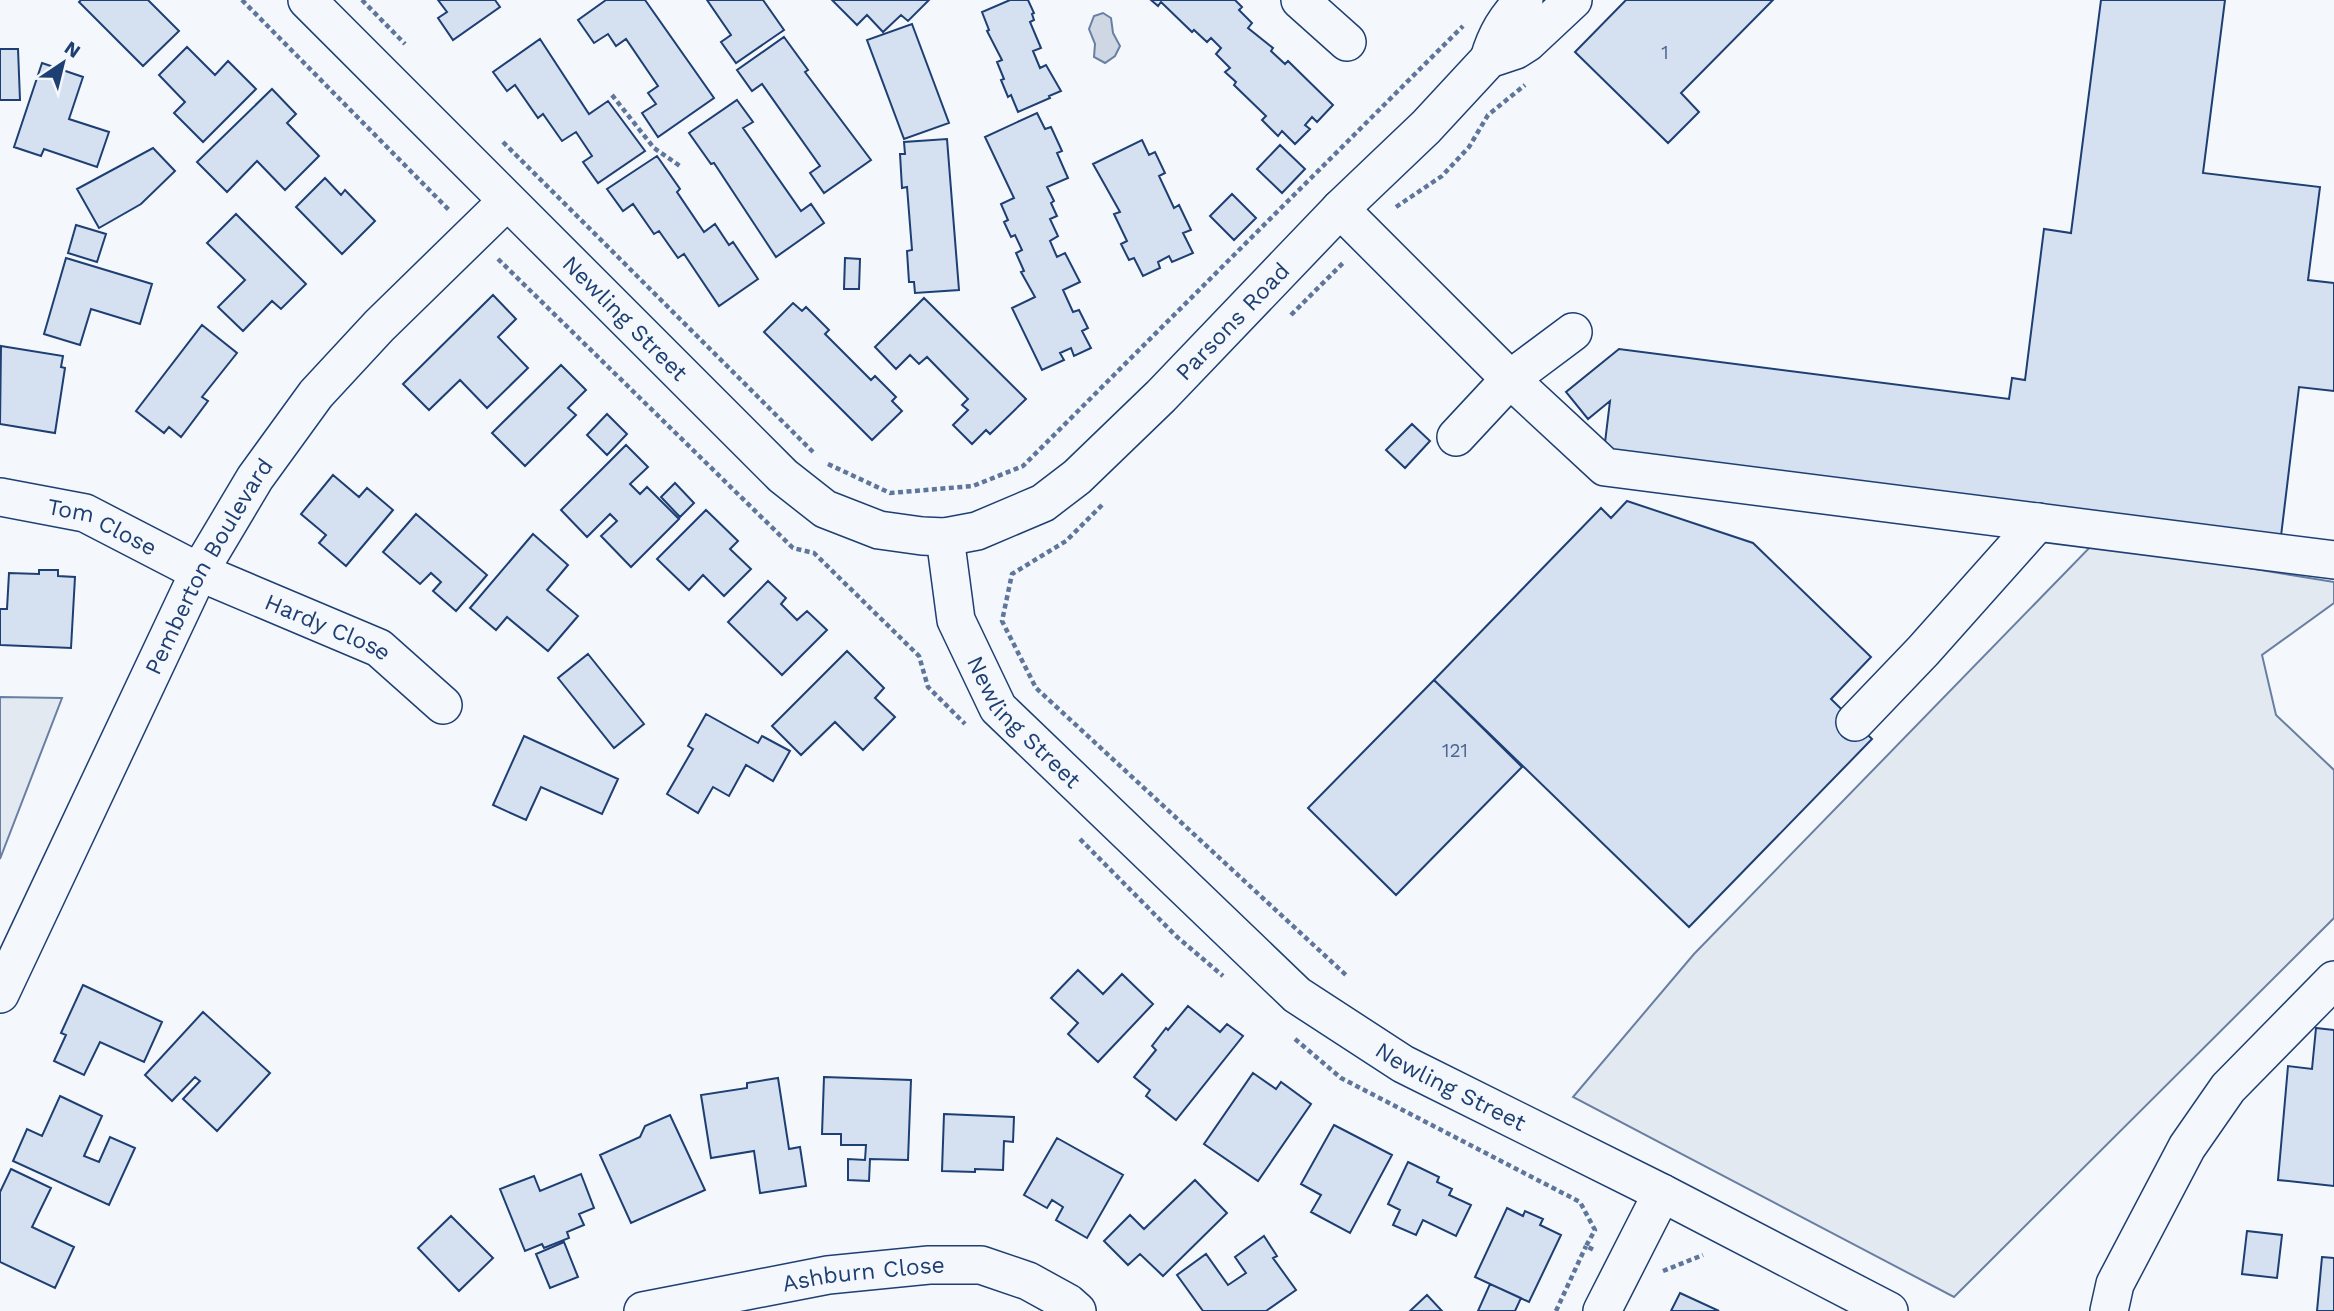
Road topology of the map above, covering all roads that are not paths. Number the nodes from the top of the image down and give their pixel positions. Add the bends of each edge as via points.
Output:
1 (307, 0) edge
2 (1524, 0) edge
3 (1573, 0) edge
4 (1489, 60) junction
5 (506, 202) junction
6 (1340, 209) junction
7 (1573, 332) dead end
8 (1510, 379) junction
9 (1456, 437) dead end
10 (0, 497) edge
11 (2038, 522) junction
12 (945, 537) junction
13 (2334, 560) edge
14 (199, 572) junction
15 (443, 705) dead end
16 (1855, 722) dead end
17 (2334, 979) edge
18 (0, 994) edge
19 (1662, 1193) junction
20 (643, 1311) edge
21 (1077, 1311) edge
22 (1602, 1311) edge
23 (1889, 1311) edge
24 (2109, 1311) edge

1 - 5 street, Newling Street
2 - 4 street, Parsons Road via 1498,32
3 - 4 street, Parsons Road via 1527,43
4 - 6 street, Parsons Road
5 - 12 street, Newling Street via 783,476 825,509 879,530
5 - 14 street, Pemberton Boulevard via 316,394 255,478
6 - 8 street
6 - 12 street, Parsons Road via 1077,477 1043,503 977,531
7 - 8 street
8 - 9 street
8 - 11 street via 1605,467
10 - 14 street, Tom Close via 85,513
11 - 13 street
11 - 16 street
12 - 19 street, Newling Street via 956,620 998,708 1297,995 1402,1064
14 - 15 street, Hardy Close via 379,648
14 - 18 street, Pemberton Boulevard
17 - 24 street via 2228,1088 2187,1147 2115,1284
19 - 22 street
19 - 23 street, Newling Street
20 - 21 street, Ashburn Close via 828,1275 981,1265 1028,1280

